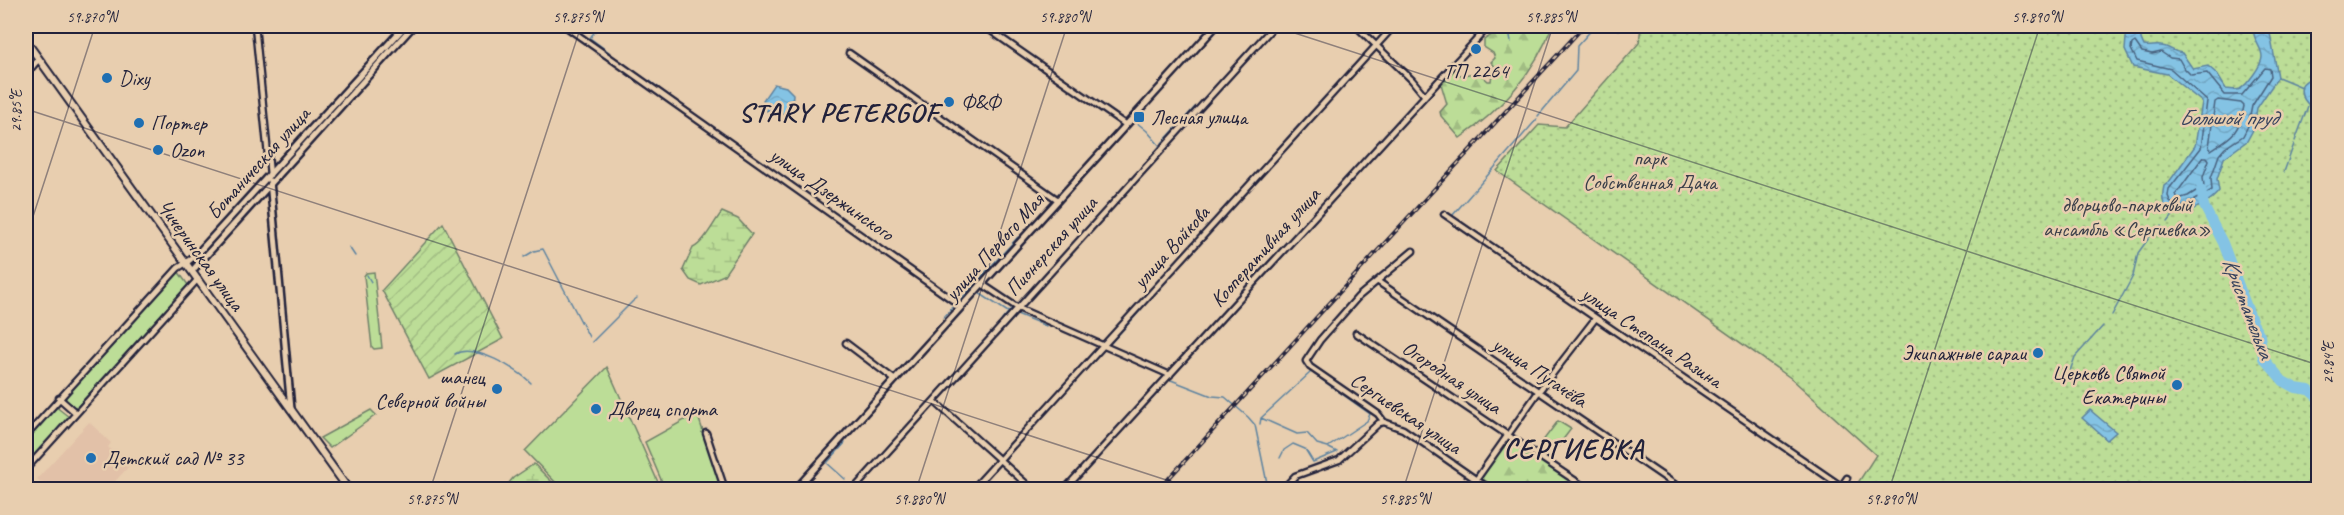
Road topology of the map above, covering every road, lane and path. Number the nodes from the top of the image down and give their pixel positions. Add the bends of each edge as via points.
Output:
1 (255, 26) edge
2 (405, 26) edge
3 (413, 26) edge
4 (565, 26) edge
5 (984, 26) edge
6 (1216, 26) edge
7 (1274, 26) edge
8 (1356, 26) edge
9 (1394, 26) edge
10 (1489, 26) edge
11 (26, 41) edge
12 (1376, 46) junction
13 (849, 53) dead end
14 (39, 59) junction
15 (26, 74) edge
16 (1425, 96) junction
17 (1126, 125) junction
18 (270, 175) junction
19 (271, 182) junction
20 (1058, 200) junction
21 (1444, 214) dead end
22 (1413, 251) dead end
23 (186, 263) junction
24 (192, 271) junction
25 (198, 279) junction
26 (1377, 281) junction
27 (982, 284) junction
28 (962, 306) junction
29 (1018, 308) junction
30 (1595, 319) junction
31 (1356, 333) dead end
32 (846, 343) dead end
33 (1102, 346) junction
34 (1170, 375) junction
35 (895, 380) junction
36 (1539, 392) junction
37 (59, 398) junction
38 (934, 401) junction
39 (291, 409) junction
40 (76, 413) junction
41 (1384, 422) junction
42 (706, 433) dead end
43 (1508, 435) junction
44 (26, 436) edge
45 (1000, 459) junction
46 (26, 469) edge
47 (1847, 478) dead end
48 (1476, 480) junction
49 (1840, 488) edge
50 (349, 489) edge
51 (725, 489) edge
52 (795, 489) edge
53 (853, 489) edge
54 (972, 489) edge
55 (1033, 489) edge
56 (1064, 489) edge
57 (1283, 489) edge
58 (1491, 489) edge
59 (1589, 489) edge
60 (1683, 489) edge

1 - 18 street
2 - 18 street, Ботаническая улица
3 - 19 street, Ботаническая улица
4 - 28 street, улица Дзержинского
5 - 17 street
6 - 17 street, улица Первого Мая
7 - 29 street, Пионерская улица
8 - 12 street
9 - 12 street, улица Войкова
10 - 16 street, Кооперативная улица
11 - 14 main road, Чичеринская улица
12 - 16 street
12 - 33 street, улица Войкова
13 - 20 street
14 - 15 street
14 - 23 main road, Чичеринская улица
16 - 34 street, Кооперативная улица
17 - 20 street, улица Первого Мая
18 - 19 street
18 - 23 street, Ботаническая улица
19 - 24 street, Ботаническая улица
19 - 39 street
20 - 27 street, улица Первого Мая
21 - 30 street, улица Степана Разина
22 - 26 street
23 - 24 main road, Чичеринская улица
23 - 37 street, Ботаническая улица
24 - 25 main road, Чичеринская улица
25 - 39 main road, Чичеринская улица
25 - 40 street
26 - 36 street, улица Пугачёва
26 - 41 street, Сергиевская улица via 1358,297 1306,361
27 - 28 street, улица Первого Мая
27 - 29 street
28 - 35 street, улица Первого Мая
29 - 33 street
29 - 38 street, Пионерская улица
30 - 36 street
30 - 49 street, улица Степана Разина
31 - 43 street, Огородная улица
32 - 35 street
33 - 34 street
33 - 45 street, улица Войкова
34 - 56 street, Кооперативная улица
35 - 52 street, улица Первого Мая
36 - 43 street
36 - 60 street, улица Пугачёва
37 - 40 street
37 - 44 street, Ботаническая улица
38 - 45 street
38 - 53 street, Пионерская улица
39 - 50 main road, Чичеринская улица
40 - 46 street
41 - 48 street, Сергиевская улица via 1403,429
41 - 57 street via 1340,460 1295,476
42 - 51 street
43 - 48 street
43 - 59 street, Огородная улица
45 - 54 street, улица Войкова
45 - 55 street
47 - 49 street
48 - 58 street, Сергиевская улица

